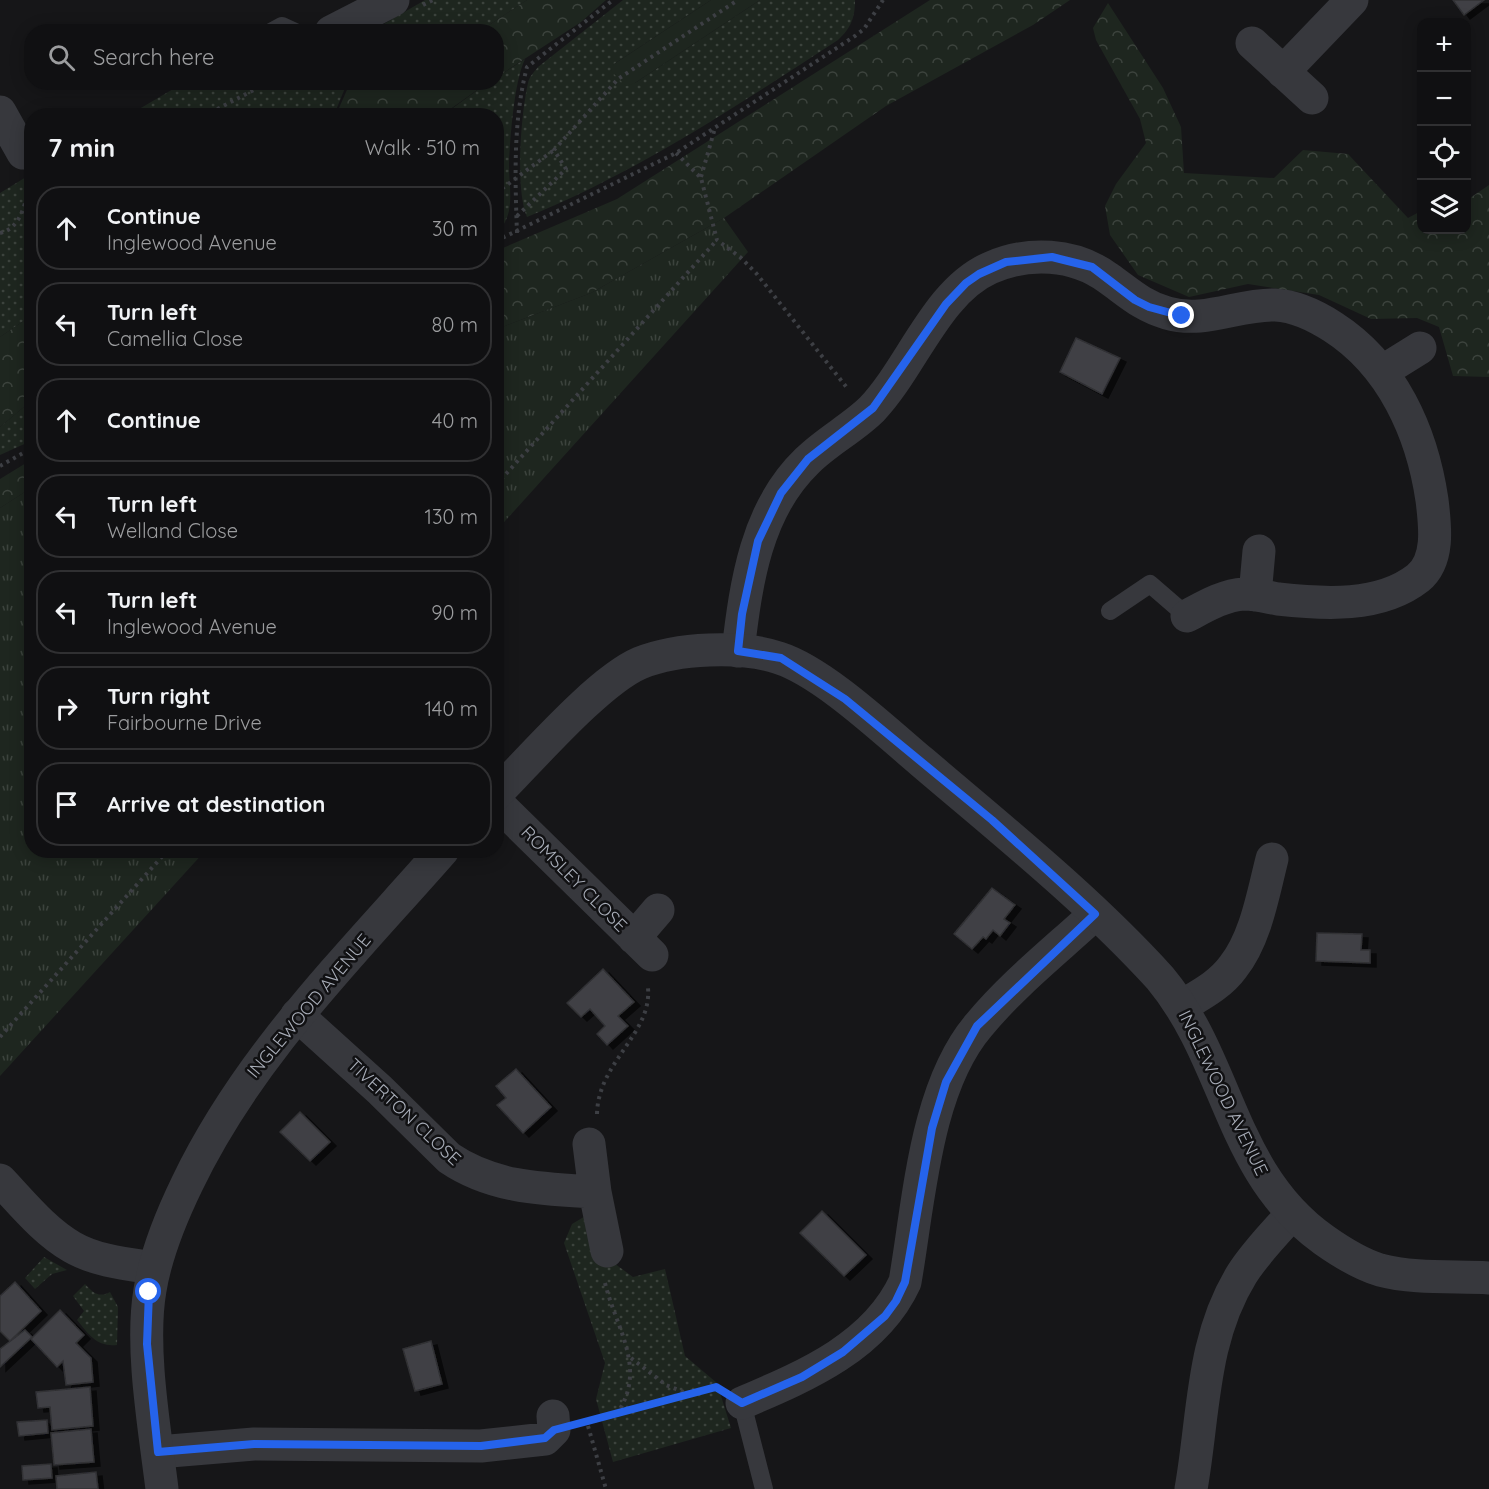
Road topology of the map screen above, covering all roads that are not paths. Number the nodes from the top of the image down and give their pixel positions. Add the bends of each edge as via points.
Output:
1 (1352, 0) edge
2 (372, 5) edge
3 (344, 24) edge
4 (1252, 43) dead end
5 (1283, 72) junction
6 (1312, 99) dead end
7 (0, 112) edge
8 (18, 157) edge
9 (1420, 348) dead end
10 (1383, 371) junction
11 (1258, 551) dead end
12 (1255, 595) junction
13 (1110, 611) dead end
14 (1187, 616) joint
15 (738, 651) junction
16 (504, 786) edge
17 (504, 810) edge
18 (436, 858) edge
19 (1272, 859) dead end
20 (658, 910) dead end
21 (1095, 914) junction
22 (1182, 1006) junction
23 (297, 1015) junction
24 (589, 1144) road end
25 (0, 1180) edge
26 (595, 1191) junction
27 (1292, 1214) junction
28 (608, 1251) road end
29 (154, 1268) junction
30 (1489, 1278) edge
31 (742, 1403) joint
32 (553, 1423) road end
33 (158, 1452) junction
34 (162, 1489) edge
35 (764, 1489) edge
36 (1191, 1489) edge

1 - 5 street
2 - 3 street
4 - 5 street
5 - 6 street
7 - 8 street
9 - 10 street
10 - 12 street via 1414,431 1430,488 1434,544 1427,569 1409,584 1368,599 1326,603
10 - 15 street via 1354,341 1296,309 1266,305 1197,318 1182,316 1135,300 1092,267 1052,257 992,267 966,283 946,304 866,414 808,459 781,493 767,518 751,568
11 - 12 street
12 - 14 street via 1233,596
13 - 14 lane via 1150,584
15 - 16 street, INGLEWOOD AVENUE via 667,656 627,670 594,697
15 - 21 street, INGLEWOOD AVENUE via 781,658 845,699 992,820
17 - 20 street, ROMSLEY CLOSE via 643,946
18 - 23 street, INGLEWOOD AVENUE
19 - 22 street via 1240,958 1214,986
21 - 22 street, INGLEWOOD AVENUE via 1143,959
21 - 31 street via 977,1026 946,1082 932,1128 905,1282 896,1301 885,1316 843,1352 802,1377
22 - 27 street, INGLEWOOD AVENUE via 1249,1154
23 - 26 street, TIVERTON CLOSE via 462,1167 502,1183 529,1188
23 - 29 street, INGLEWOOD AVENUE via 246,1081 206,1146 181,1195
24 - 26 street
25 - 29 street via 54,1235 74,1248 96,1257
26 - 28 street
27 - 30 street, INGLEWOOD AVENUE via 1338,1250 1379,1270
27 - 36 street via 1243,1273 1220,1321 1201,1404
29 - 33 street, INGLEWOOD AVENUE via 147,1344
31 - 35 lane
32 - 33 street via 545,1438 481,1446 254,1444
33 - 34 street, INGLEWOOD AVENUE

